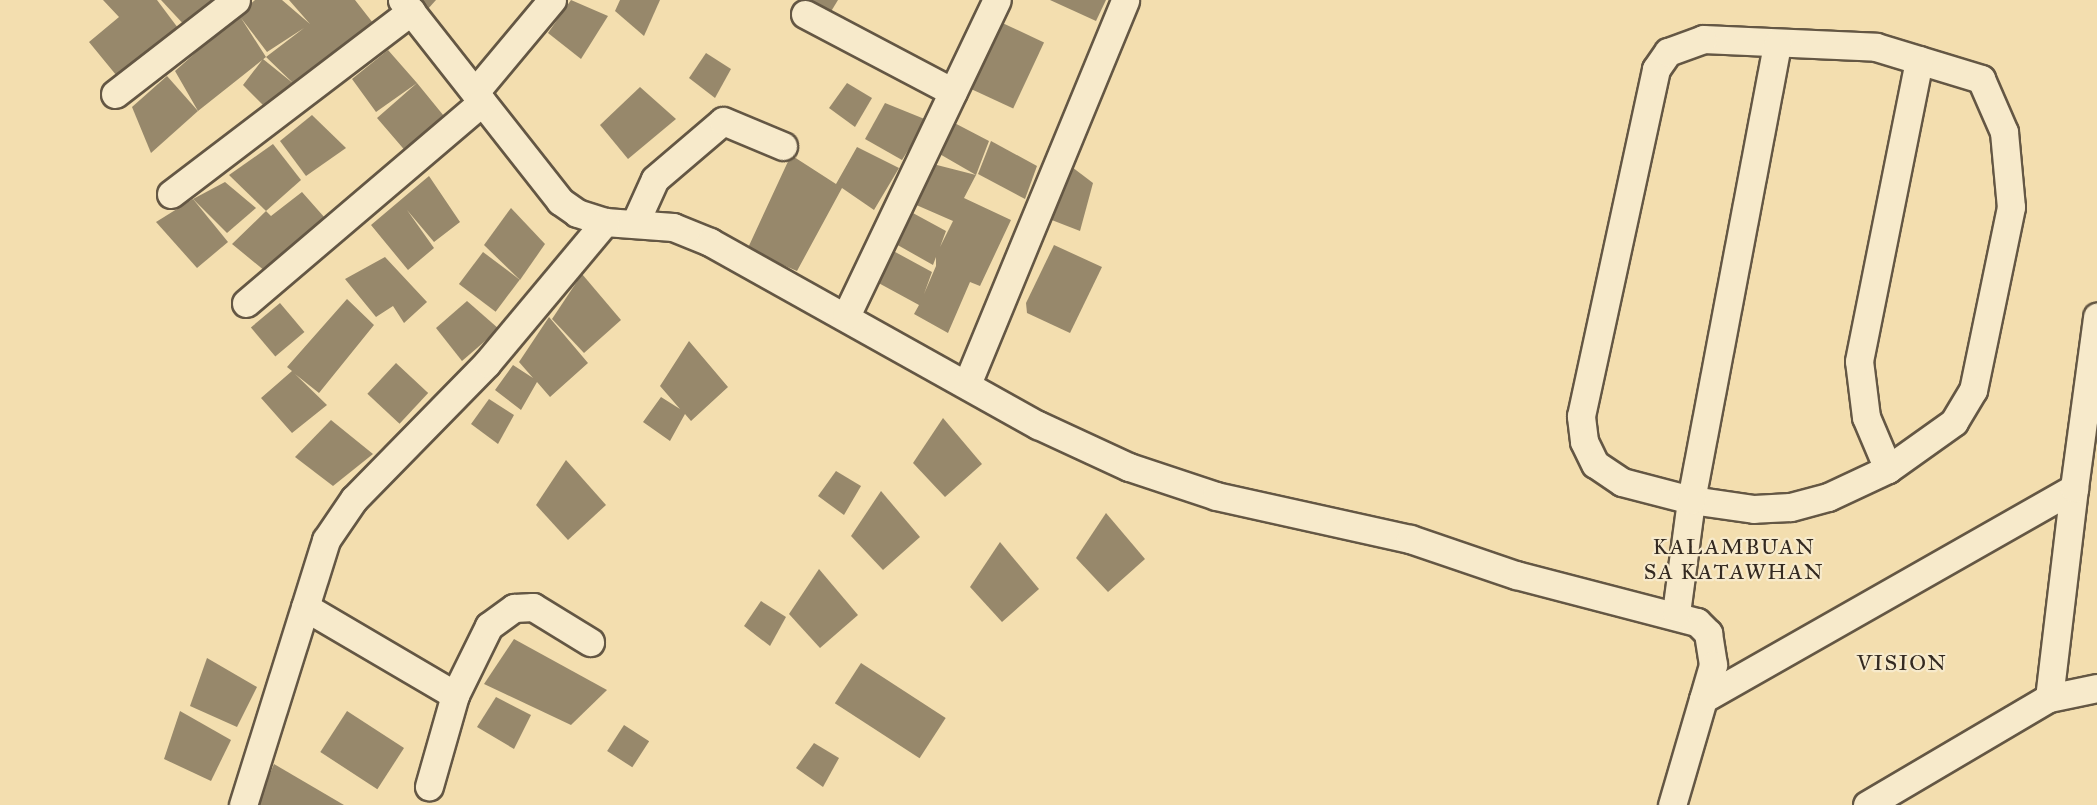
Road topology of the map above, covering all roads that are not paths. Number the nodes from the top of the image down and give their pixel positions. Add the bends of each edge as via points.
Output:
1 (236, 0) edge
2 (552, 0) edge
3 (997, 0) edge
4 (1125, 0) edge
5 (406, 6) edge
6 (805, 14) dead end
7 (1777, 44) junction
8 (1919, 60) junction
9 (953, 92) junction
10 (115, 94) dead end
11 (479, 97) junction
12 (783, 146) dead end
13 (171, 195) dead end
14 (605, 222) junction
15 (635, 223) junction
16 (246, 303) dead end
17 (846, 316) junction
18 (2097, 317) edge
19 (967, 384) junction
20 (1888, 468) junction
21 (2074, 488) junction
22 (1691, 500) junction
23 (305, 607) junction
24 (1676, 613) junction
25 (590, 642) dead end
26 (2097, 688) edge
27 (455, 695) junction
28 (2049, 698) junction
29 (1703, 699) junction
30 (429, 786) dead end
31 (243, 805) edge
32 (1672, 805) edge
33 (1867, 805) edge

1 - 10 street
2 - 11 street
3 - 9 street
4 - 19 street
5 - 11 street
5 - 13 street
6 - 9 street
7 - 8 street via 1876,47
7 - 22 street
7 - 22 street via 1685,41 1668,52 1656,69 1581,416 1584,441 1596,464 1622,482
8 - 20 street via 1859,362 1866,417
8 - 20 street via 1981,79 2004,132 2011,207 1973,390 1954,422
9 - 17 street
11 - 14 street via 560,201
11 - 16 street
12 - 15 street via 741,123 723,121 655,179
14 - 15 street
14 - 23 street via 487,363 354,499 326,540
15 - 17 street via 673,227 711,242
17 - 19 street
18 - 21 street
19 - 24 street via 1038,425 1130,467 1216,496 1347,522 1516,575
20 - 22 street via 1828,497 1790,507
21 - 28 street
21 - 29 street
22 - 24 street
23 - 27 street
23 - 31 street
24 - 29 street via 1708,633 1713,664
25 - 27 street via 533,607 514,608 489,626
26 - 28 street
27 - 30 street
28 - 33 street
29 - 32 street

